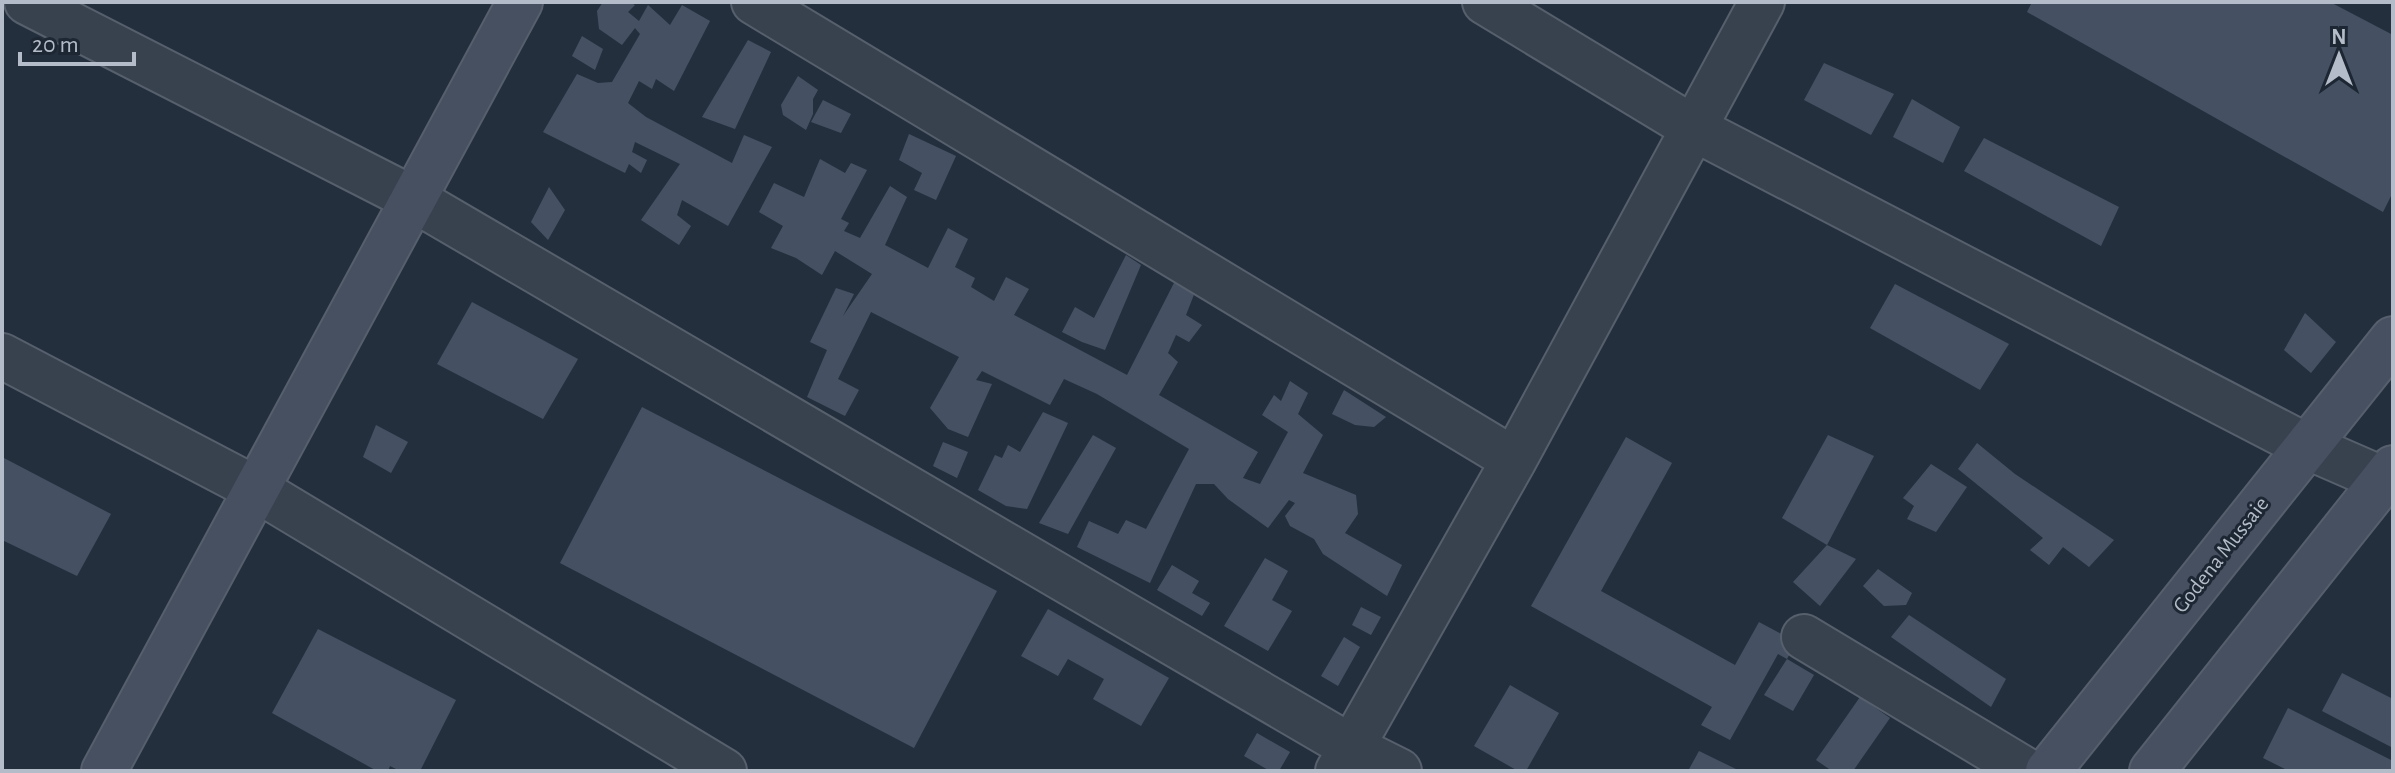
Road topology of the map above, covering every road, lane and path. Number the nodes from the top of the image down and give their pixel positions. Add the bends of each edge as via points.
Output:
1 (27, 2) edge
2 (520, 2) edge
3 (754, 2) edge
4 (1485, 2) edge
5 (1762, 2) edge
6 (1695, 129) junction
7 (413, 199) junction
8 (2393, 339) edge
9 (2, 356) edge
10 (2306, 446) junction
11 (1514, 460) junction
12 (2388, 474) edge
13 (256, 489) junction
14 (1804, 637) dead end
15 (1345, 759) edge
16 (104, 771) edge
17 (724, 771) edge
18 (1399, 771) edge
19 (2027, 771) edge
20 (2048, 771) edge
21 (2152, 771) edge

1 - 7 street
2 - 7 street
3 - 11 street
4 - 6 street
5 - 6 street
6 - 10 street
6 - 11 street
7 - 13 street
7 - 15 street
8 - 10 street, Godena Mussaie
9 - 13 street
10 - 12 street
10 - 20 street, Godena Mussaie
11 - 15 street
12 - 21 street
13 - 16 street
13 - 17 street
14 - 19 street
15 - 18 street

